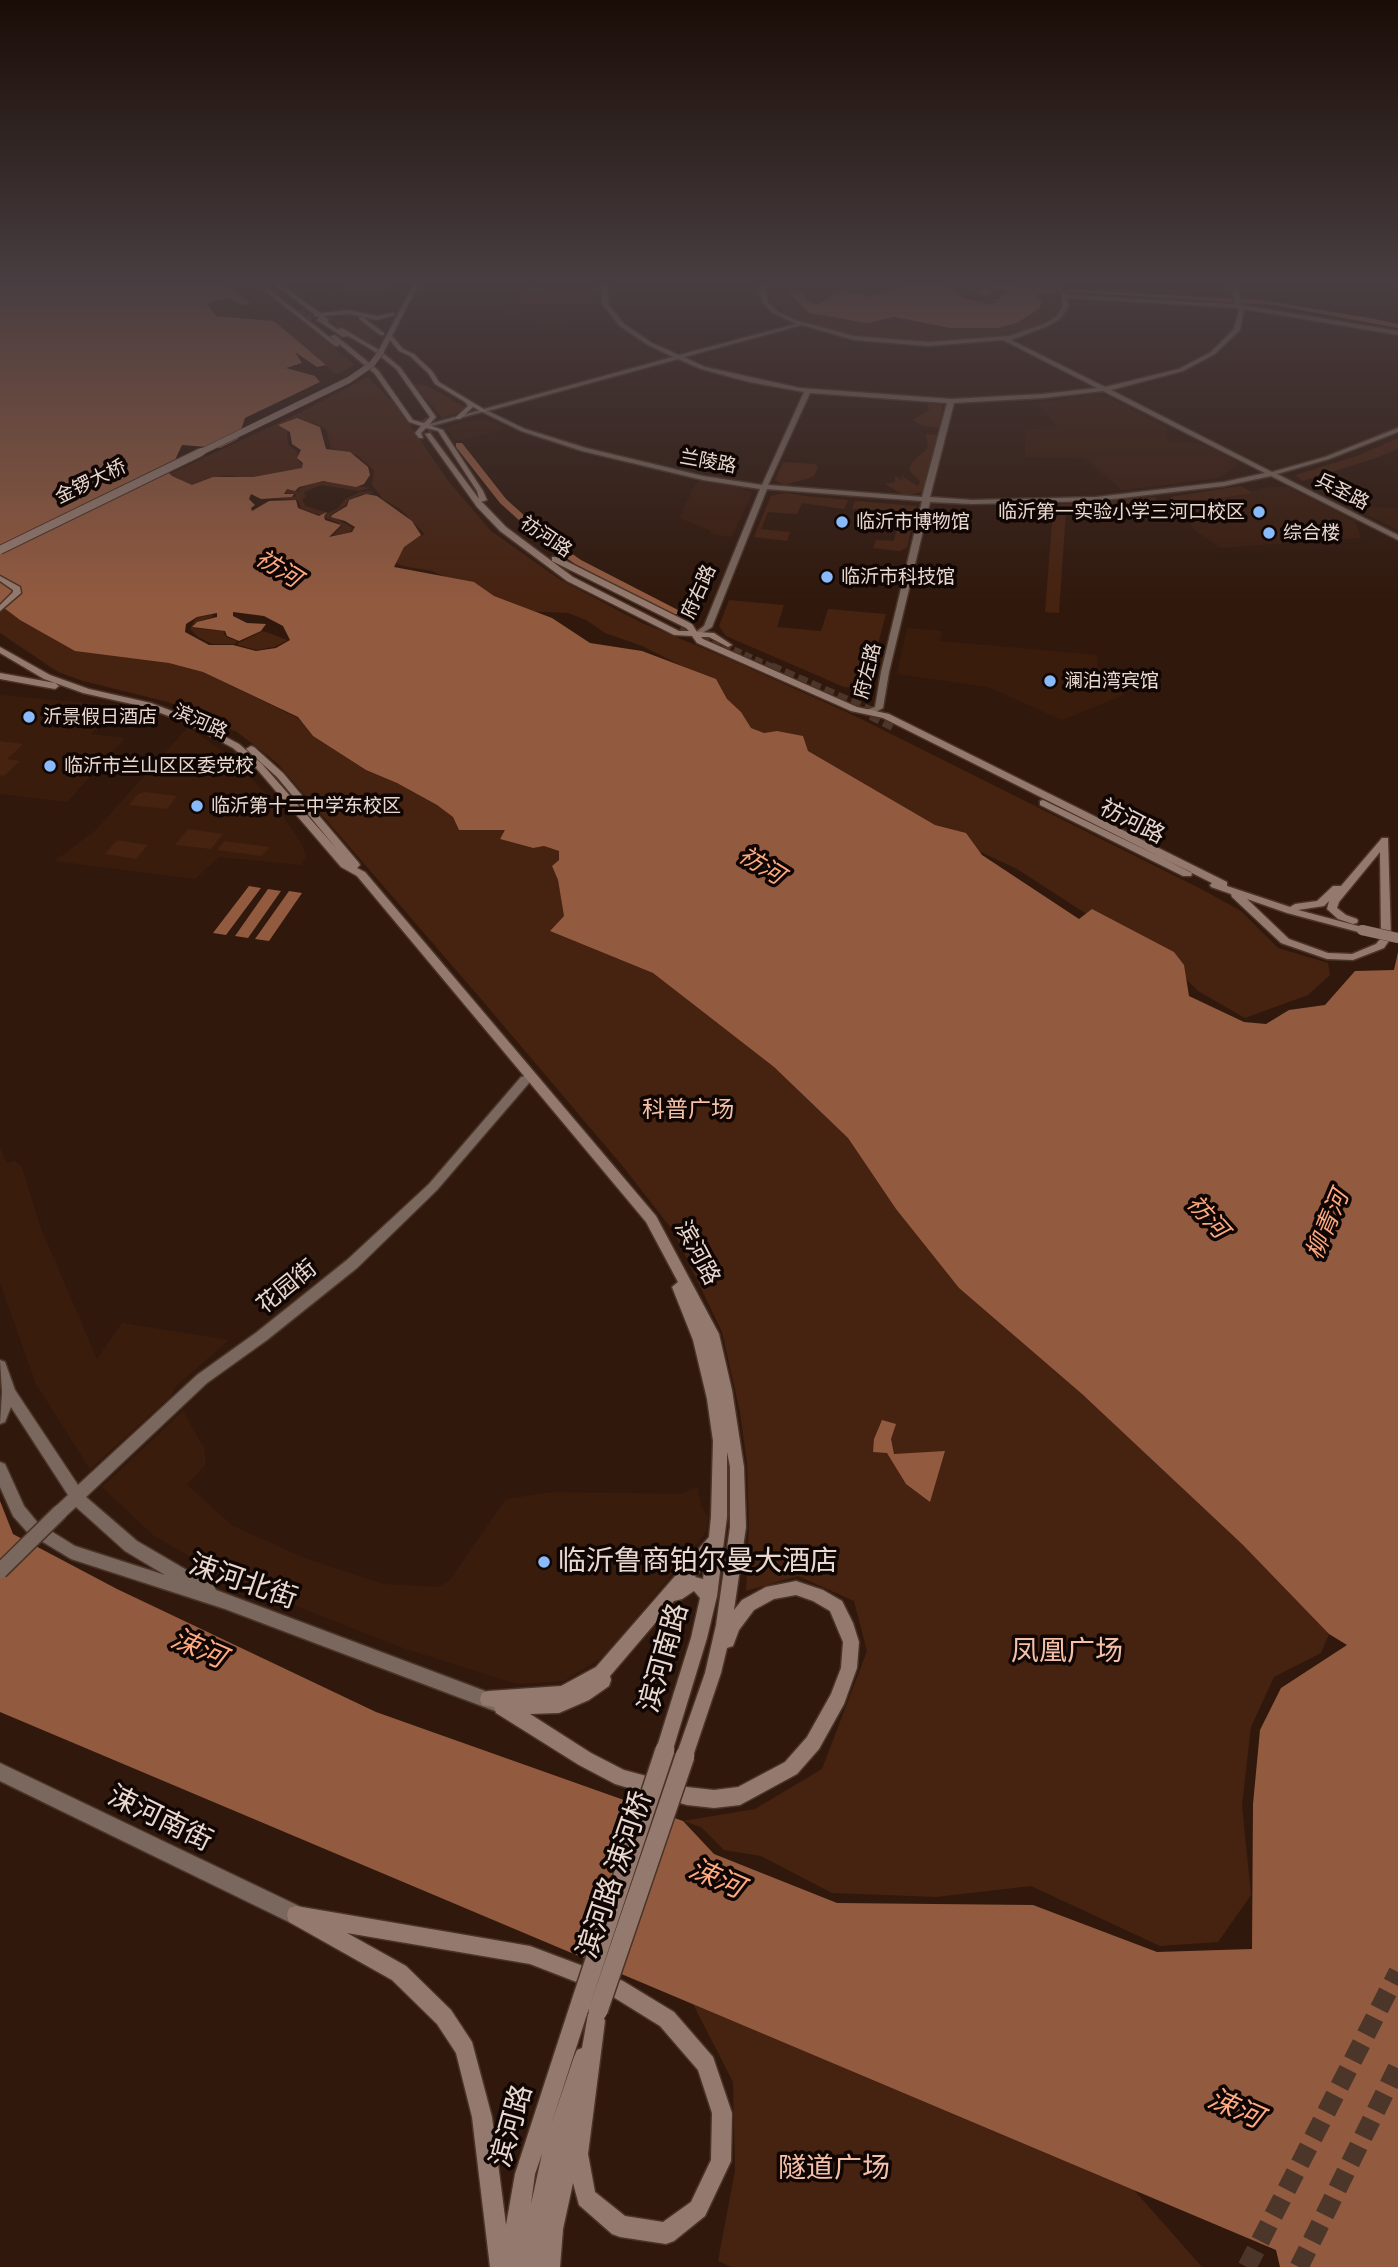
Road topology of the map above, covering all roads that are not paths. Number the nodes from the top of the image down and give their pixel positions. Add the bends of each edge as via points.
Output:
1 (321, 389) edge
2 (331, 389) edge
3 (388, 389) edge
4 (406, 389) edge
5 (414, 389) edge
6 (443, 389) edge
7 (447, 389) edge
8 (566, 389) edge
9 (801, 389) edge
10 (1103, 389) joint
11 (808, 390) junction
12 (951, 401) junction
13 (468, 403) junction
14 (485, 411) junction
15 (458, 418) junction
16 (426, 426) junction
17 (1398, 432) edge
18 (1272, 473) junction
19 (765, 486) junction
20 (926, 500) junction
21 (1398, 537) edge
22 (0, 543) edge
23 (0, 550) edge
24 (539, 556) junction
25 (555, 559) junction
26 (0, 579) edge
27 (0, 604) edge
28 (0, 610) edge
29 (696, 635) junction
30 (0, 639) edge
31 (0, 649) edge
32 (0, 676) edge
33 (86, 691) junction
34 (869, 712) junction
35 (893, 724) junction
36 (1385, 840) junction
37 (354, 869) junction
38 (1225, 887) junction
39 (1298, 910) junction
40 (1363, 928) junction
41 (1398, 933) edge
42 (1398, 938) edge
43 (1285, 942) junction
44 (525, 1080) junction
45 (0, 1366) edge
46 (9, 1392) junction
47 (0, 1418) edge
48 (0, 1469) edge
49 (76, 1496) junction
50 (717, 1539) junction
51 (0, 1571) edge
52 (709, 1596) junction
53 (225, 1601) junction
54 (713, 1672) junction
55 (495, 1703) junction
56 (665, 1750) joint
57 (685, 1756) joint
58 (0, 1772) edge
59 (0, 1780) edge
60 (35, 1790) junction
61 (296, 1915) junction
62 (591, 2012) junction
63 (583, 2099) junction
64 (501, 2267) edge
65 (514, 2267) edge
66 (533, 2267) edge
67 (549, 2267) edge

1 - 22 main road, 金锣大桥, bridge
2 - 23 main road, 金锣大桥, bridge
3 - 16 main road, 祊河路 via 411,421
4 - 16 main road, 祊河路
5 - 16 main road via 433,417
6 - 13 main road
7 - 14 main road
8 - 14 main road
9 - 11 main road
10 - 12 main road
10 - 18 main road, 兵圣路
11 - 12 main road via 878,399
11 - 19 main road, 府右路
12 - 20 main road, 府左路
13 - 14 main road
13 - 15 main road via 471,406
14 - 15 main road
14 - 16 main road
14 - 19 main road, 兰陵路 via 523,430 592,453
15 - 16 main road
16 - 24 main road, 祊河路 via 418,433 449,476 503,529
16 - 25 main road, 祊河路 via 483,500
17 - 18 main road, 兰陵路 via 1347,454
18 - 20 main road, 兰陵路 via 1195,488 1104,498
18 - 21 main road, 兵圣路
19 - 20 main road, 兰陵路
19 - 29 main road, 府右路 via 708,627
20 - 34 main road, 府左路 via 879,708
24 - 25 main road, 祊河路 via 623,603 680,627
24 - 29 main road via 570,579 633,612 677,633
25 - 29 main road via 689,626
26 - 27 main road via 13,593
26 - 28 main road via 17,593
29 - 34 main road
30 - 37 main road, 滨河路 via 46,670 80,685 184,713 246,745 302,800 355,863
31 - 33 main road, 滨河路 via 47,677
32 - 33 main road
33 - 37 main road, 滨河路 via 148,705 236,746 345,865
34 - 35 main road
35 - 38 main road, 祊河路
35 - 38 main road, 祊河路 via 1194,876
36 - 39 main road via 1328,898
36 - 40 main road via 1332,909
36 - 43 main road via 1387,921 1386,938 1380,946 1353,957 1327,956
37 - 44 main road, 滨河路 via 354,876
37 - 54 main road, 滨河路 via 651,1219 712,1334 734,1448 738,1527
38 - 39 main road, 祊河路
38 - 43 main road
39 - 40 main road, 祊河路
39 - 43 main road via 1271,922
40 - 41 main road, bridge
40 - 42 main road, bridge
44 - 49 main road, 花园街 via 433,1187 352,1264 202,1379
44 - 50 main road, 滨河路 via 645,1221 687,1305 700,1340 720,1441
45 - 46 main road
46 - 47 main road
46 - 49 main road
48 - 53 main road, 涑河北街 via 18,1511 33,1528 71,1552
49 - 51 main road, 花园街, bridge
49 - 53 main road via 131,1546
50 - 52 main road, 滨河南路
50 - 55 main road via 602,1673 563,1694
52 - 55 main road via 697,1584 676,1594 612,1673 583,1694 559,1705
52 - 56 main road, 滨河南路
53 - 55 main road, 涑河北街
54 - 55 main road via 733,1625 748,1605 772,1592 796,1588 836,1606 851,1642 849,1668 838,1698 813,1743 791,1768 740,1796 687,1796 621,1778
54 - 57 main road, 滨河路
56 - 62 main road, 滨河路 涑河桥, bridge
57 - 62 main road, 滨河路 涑河桥, bridge
58 - 60 main road, 涑河南街
59 - 60 main road
60 - 61 main road, 涑河南街
61 - 63 main road via 530,1955 616,1987 667,2019 706,2064 722,2113 721,2161 698,2209 666,2234 620,2226 586,2198 578,2154
61 - 64 main road via 399,1973 444,2017 466,2049 482,2117
62 - 63 main road
62 - 65 main road, 滨河路 via 525,2174
62 - 66 main road, 滨河路 via 553,2150
63 - 67 main road via 552,2229

